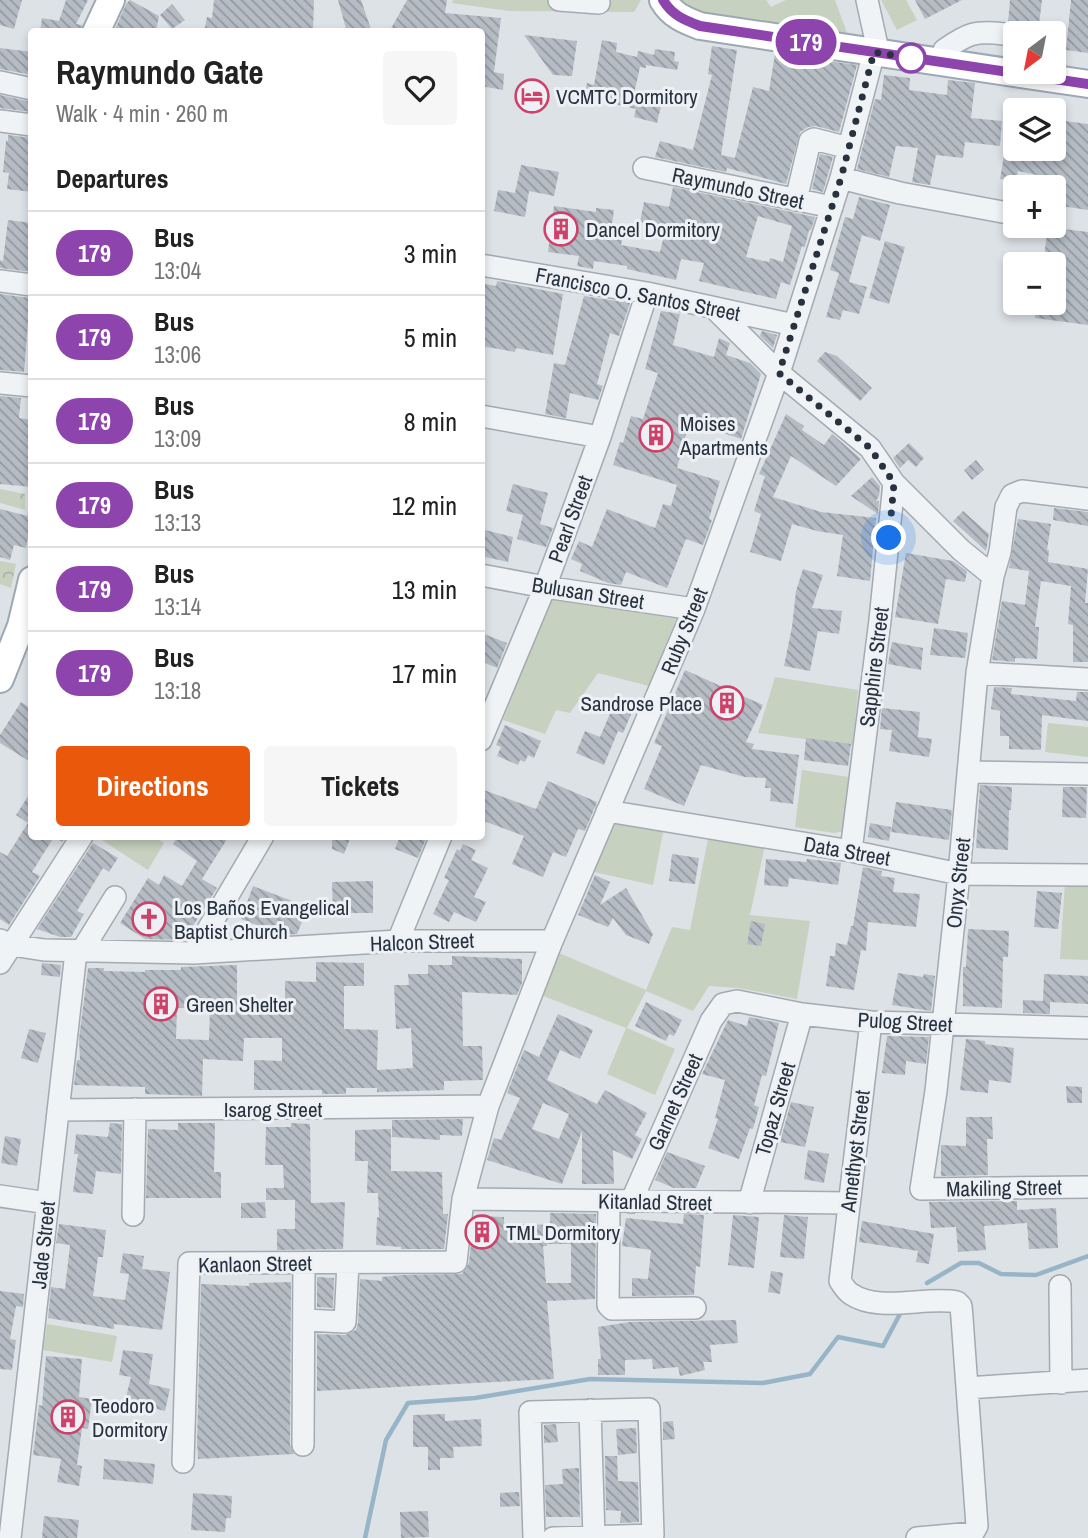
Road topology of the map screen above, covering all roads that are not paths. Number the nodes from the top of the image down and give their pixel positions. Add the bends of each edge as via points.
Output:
1 (111, 0) edge
2 (559, 0) edge
3 (663, 0) edge
4 (867, 0) edge
5 (599, 3) dead end
6 (98, 28) edge
7 (1003, 34) edge
8 (874, 52) junction
9 (941, 62) junction
10 (0, 82) edge
11 (1088, 84) edge
12 (28, 88) edge
13 (0, 121) edge
14 (28, 124) edge
15 (849, 148) junction
16 (644, 168) dead end
17 (841, 178) junction
18 (796, 200) junction
19 (832, 207) junction
20 (1003, 212) edge
21 (485, 266) edge
22 (0, 281) edge
23 (28, 284) edge
24 (647, 293) junction
25 (714, 308) junction
26 (794, 325) junction
27 (779, 373) junction
28 (0, 383) edge
29 (28, 386) edge
30 (485, 417) edge
31 (600, 437) junction
32 (894, 483) junction
33 (1088, 499) edge
34 (485, 576) edge
35 (993, 576) junction
36 (545, 587) junction
37 (28, 597) edge
38 (694, 609) junction
39 (977, 673) junction
40 (0, 679) edge
41 (1088, 679) edge
42 (485, 730) edge
43 (968, 772) junction
44 (1088, 774) edge
45 (607, 811) junction
46 (79, 840) edge
47 (261, 840) edge
48 (439, 840) edge
49 (851, 851) junction
50 (959, 874) junction
51 (1088, 875) edge
52 (115, 897) dead end
53 (398, 941) junction
54 (552, 941) junction
55 (4, 949) edge
56 (79, 952) junction
57 (194, 953) junction
58 (723, 1004) joint
59 (802, 1014) junction
60 (871, 1022) junction
61 (942, 1025) junction
62 (1088, 1028) edge
63 (488, 1106) junction
64 (135, 1109) junction
65 (58, 1110) junction
66 (1088, 1187) edge
67 (921, 1189) joint
68 (0, 1196) edge
69 (463, 1199) junction
70 (609, 1202) junction
71 (631, 1202) junction
72 (48, 1203) junction
73 (749, 1203) junction
74 (848, 1203) junction
75 (133, 1215) dead end
76 (304, 1263) junction
77 (348, 1263) junction
78 (1060, 1286) dead end
79 (695, 1308) dead end
80 (305, 1320) junction
81 (1088, 1380) edge
82 (1061, 1383) junction
83 (967, 1388) junction
84 (590, 1410) junction
85 (303, 1445) dead end
86 (183, 1462) dead end
87 (594, 1537) edge
88 (10, 1538) edge
89 (534, 1538) edge
90 (554, 1538) edge
91 (917, 1538) edge

1 - 6 main road
2 - 5 street
3 - 8 main road via 683,20 700,26
4 - 8 street, Ruby Street
7 - 9 street via 981,31 966,35 944,50
8 - 9 main road
8 - 15 street, Ruby Street
9 - 11 main road
10 - 12 street
13 - 14 street
15 - 17 street, Ruby Street
15 - 18 street via 810,141
16 - 18 street, Raymundo Street
17 - 19 street, Ruby Street
17 - 20 street
18 - 19 street, Raymundo Street
19 - 26 street, Ruby Street
21 - 24 street, Francisco O. Santos Street
22 - 23 street
24 - 25 street, Francisco O. Santos Street
24 - 31 street, Pearl Street
25 - 26 street, Francisco O. Santos Street
25 - 27 street
26 - 27 street, Ruby Street
27 - 32 street via 870,448
27 - 38 street, Ruby Street
28 - 29 street
30 - 31 street
31 - 36 street, Pearl Street
32 - 35 street
32 - 49 street, Sapphire Street
33 - 35 street, Onyx Street via 1033,491 1012,495
34 - 36 street, Bulusan Street
35 - 39 street, Onyx Street
36 - 38 street, Bulusan Street
36 - 42 street, Pearl Street
37 - 40 main road
38 - 45 street, Ruby Street
39 - 41 street
39 - 43 street, Onyx Street
43 - 44 street
43 - 50 street, Onyx Street
45 - 49 street, Data Street
45 - 54 street, Ruby Street
46 - 55 street
47 - 57 street
48 - 53 street
49 - 50 street, Data Street
50 - 51 street, Data Street
50 - 61 street, Onyx Street
52 - 56 street
53 - 54 street, Halcon Street
53 - 57 street, Halcon Street
54 - 63 street, Ruby Street
55 - 56 street, Halcon Street
56 - 57 street, Halcon Street
56 - 65 street, Jade Street
58 - 59 street, Pulog Street via 737,1001
58 - 71 street, Garnet Street via 710,1021
59 - 60 street, Pulog Street
59 - 73 street, Topaz Street
60 - 61 street, Pulog Street
60 - 74 street, Amethyst Street
61 - 62 street, Pulog Street
61 - 67 street, Onyx Street
63 - 64 street, Isarog Street
63 - 69 street, Ruby Street
64 - 65 street, Isarog Street
64 - 75 street
65 - 72 street, Jade Street
66 - 67 street, Makiling Street
68 - 72 street
69 - 70 street, Kitanlad Street
69 - 77 street, Kanlaon Street via 456,1262
70 - 71 street, Kitanlad Street
70 - 79 street via 608,1305 612,1309
71 - 73 street, Kitanlad Street
72 - 88 street, Jade Street
73 - 74 street, Kitanlad Street
74 - 83 street, Amethyst Street via 841,1280 849,1293 866,1300 957,1302 961,1306
76 - 77 street, Kanlaon Street
76 - 80 street
76 - 86 street, Kanlaon Street via 189,1262
77 - 80 street via 345,1322
78 - 82 street
80 - 85 street
81 - 82 street
82 - 83 street
83 - 91 street via 977,1526 973,1533
84 - 87 street
84 - 87 street via 649,1409 653,1535
84 - 89 street via 530,1412
87 - 90 street

